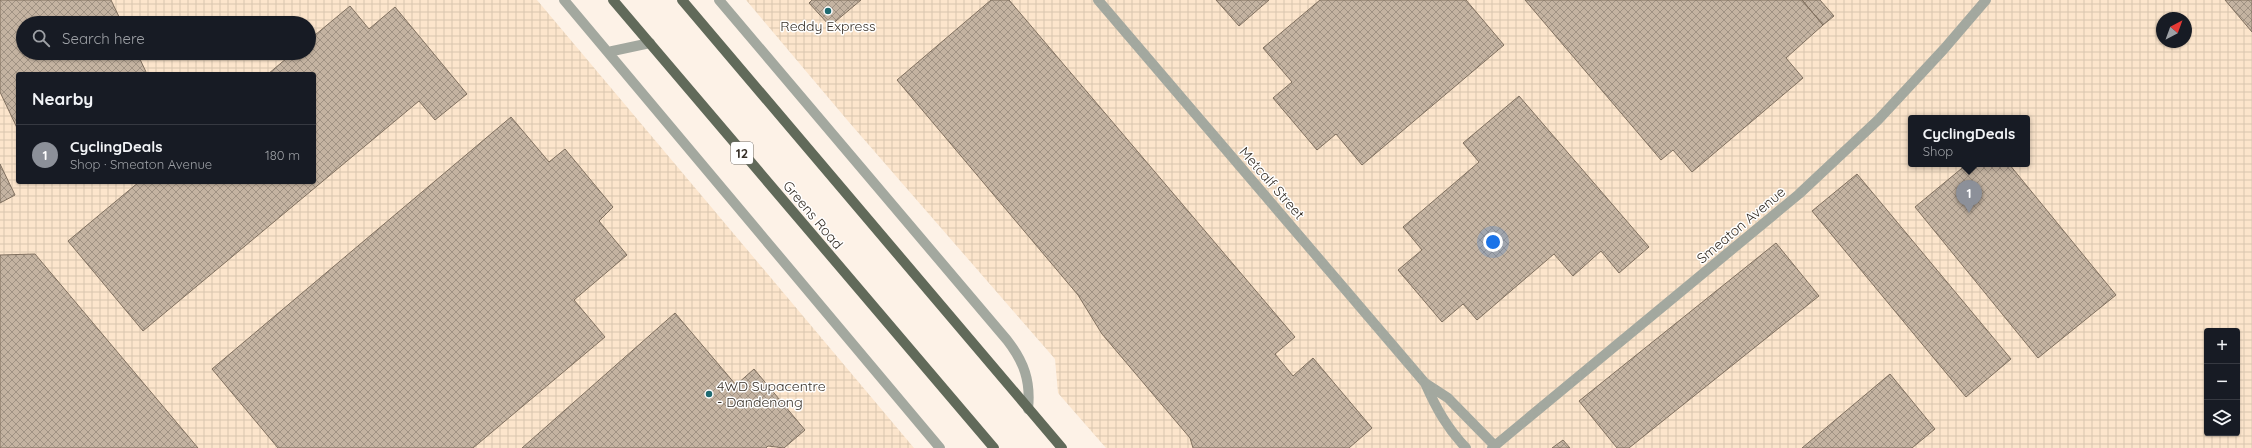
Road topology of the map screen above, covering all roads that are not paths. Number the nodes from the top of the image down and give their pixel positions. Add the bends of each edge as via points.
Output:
1 (564, 0) edge
2 (613, 0) edge
3 (682, 0) edge
4 (719, 0) edge
5 (1098, 0) edge
6 (1986, 0) edge
7 (650, 43) junction
8 (608, 52) junction
9 (1425, 383) junction
10 (1028, 409) junction
11 (1493, 447) edge
12 (940, 448) edge
13 (994, 448) edge
14 (1062, 448) edge
15 (1466, 448) edge

1 - 8 street
2 - 7 main road, Greens Road / 12
3 - 10 main road
4 - 10 street via 1008,340 1028,376
5 - 9 street, Metcalf Street
6 - 11 street, Smeaton Avenue via 1878,120 1799,194
7 - 8 street
7 - 13 main road, Greens Road / 12
8 - 12 street
9 - 11 street, Metcalf Street via 1448,398
9 - 15 street, Metcalf Street via 1448,428
10 - 14 main road

